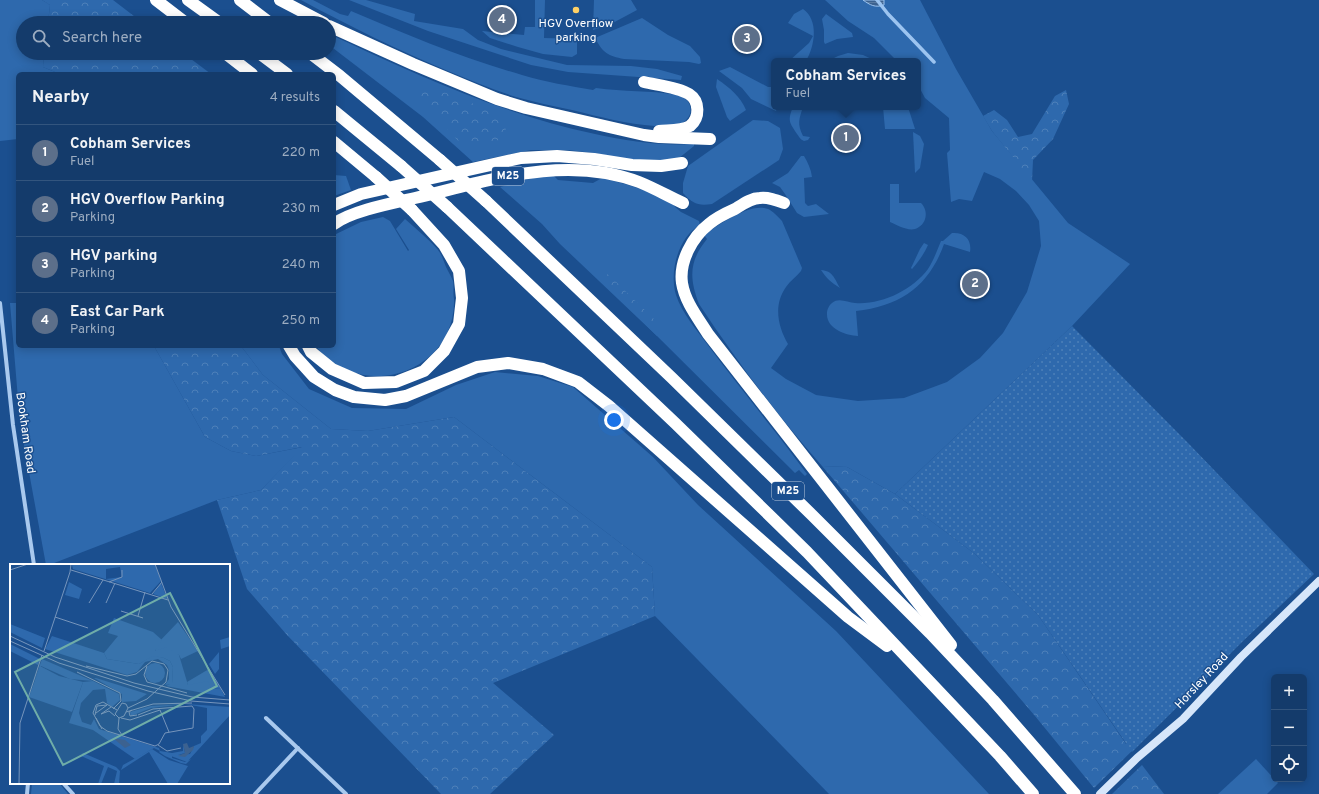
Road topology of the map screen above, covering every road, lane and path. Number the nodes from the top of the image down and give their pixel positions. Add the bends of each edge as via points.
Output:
1 (156, 0) edge
2 (188, 0) edge
3 (240, 0) edge
4 (280, 0) edge
5 (177, 16) edge
6 (210, 16) edge
7 (261, 16) edge
8 (311, 16) edge
9 (336, 29) edge
10 (234, 60) edge
11 (268, 60) edge
12 (319, 60) edge
13 (249, 72) edge
14 (284, 72) edge
15 (335, 72) edge
16 (336, 73) edge
17 (644, 82) dead end
18 (336, 113) edge
19 (626, 130) junction
20 (710, 139) dead end
21 (336, 144) edge
22 (682, 163) dead end
23 (784, 202) dead end
24 (683, 203) dead end
25 (336, 204) edge
26 (336, 222) edge
27 (0, 303) edge
28 (290, 348) edge
29 (309, 348) edge
30 (34, 564) edge
31 (1319, 581) edge
32 (913, 666) junction
33 (993, 700) junction
34 (266, 718) dead end
35 (298, 748) junction
36 (28, 784) edge
37 (64, 784) edge
38 (27, 794) edge
39 (73, 794) edge
40 (255, 794) edge
41 (346, 794) edge
42 (1033, 794) edge
43 (1075, 794) edge
44 (1100, 794) edge

1 - 5 highway
2 - 6 highway
3 - 7 highway
4 - 8 highway
9 - 19 highway via 497,99
10 - 13 highway
11 - 14 highway
12 - 15 highway, M25, bridge
16 - 33 highway, M25, bridge via 486,201 672,378 930,633
17 - 19 highway via 689,94 698,107 695,120 689,126 679,129
18 - 32 highway, M25, bridge via 447,207 658,407 807,552
19 - 20 highway via 659,137
21 - 29 highway, bridge via 412,210 444,245 458,271 462,298 459,324 444,351 424,371 396,382 364,383 332,369
22 - 25 highway, M25 via 661,166 556,156 522,158 361,194
23 - 33 highway, M25 via 768,198 751,200 704,228 690,246 684,261 682,283 686,298 708,334
24 - 26 highway, M25 via 638,182 594,171 563,169 499,178 372,208
27 - 30 street, Bookham Road via 13,425
28 - 32 highway, M25 via 294,356 314,377 334,390 354,397 385,400 406,396 477,367 508,363 543,369 578,382 609,406 848,617
31 - 44 street, Horsley Road via 1241,657 1183,719
32 - 42 highway, M25
33 - 43 highway, M25
34 - 35 street
35 - 40 street
35 - 41 street
36 - 38 street
37 - 39 street

